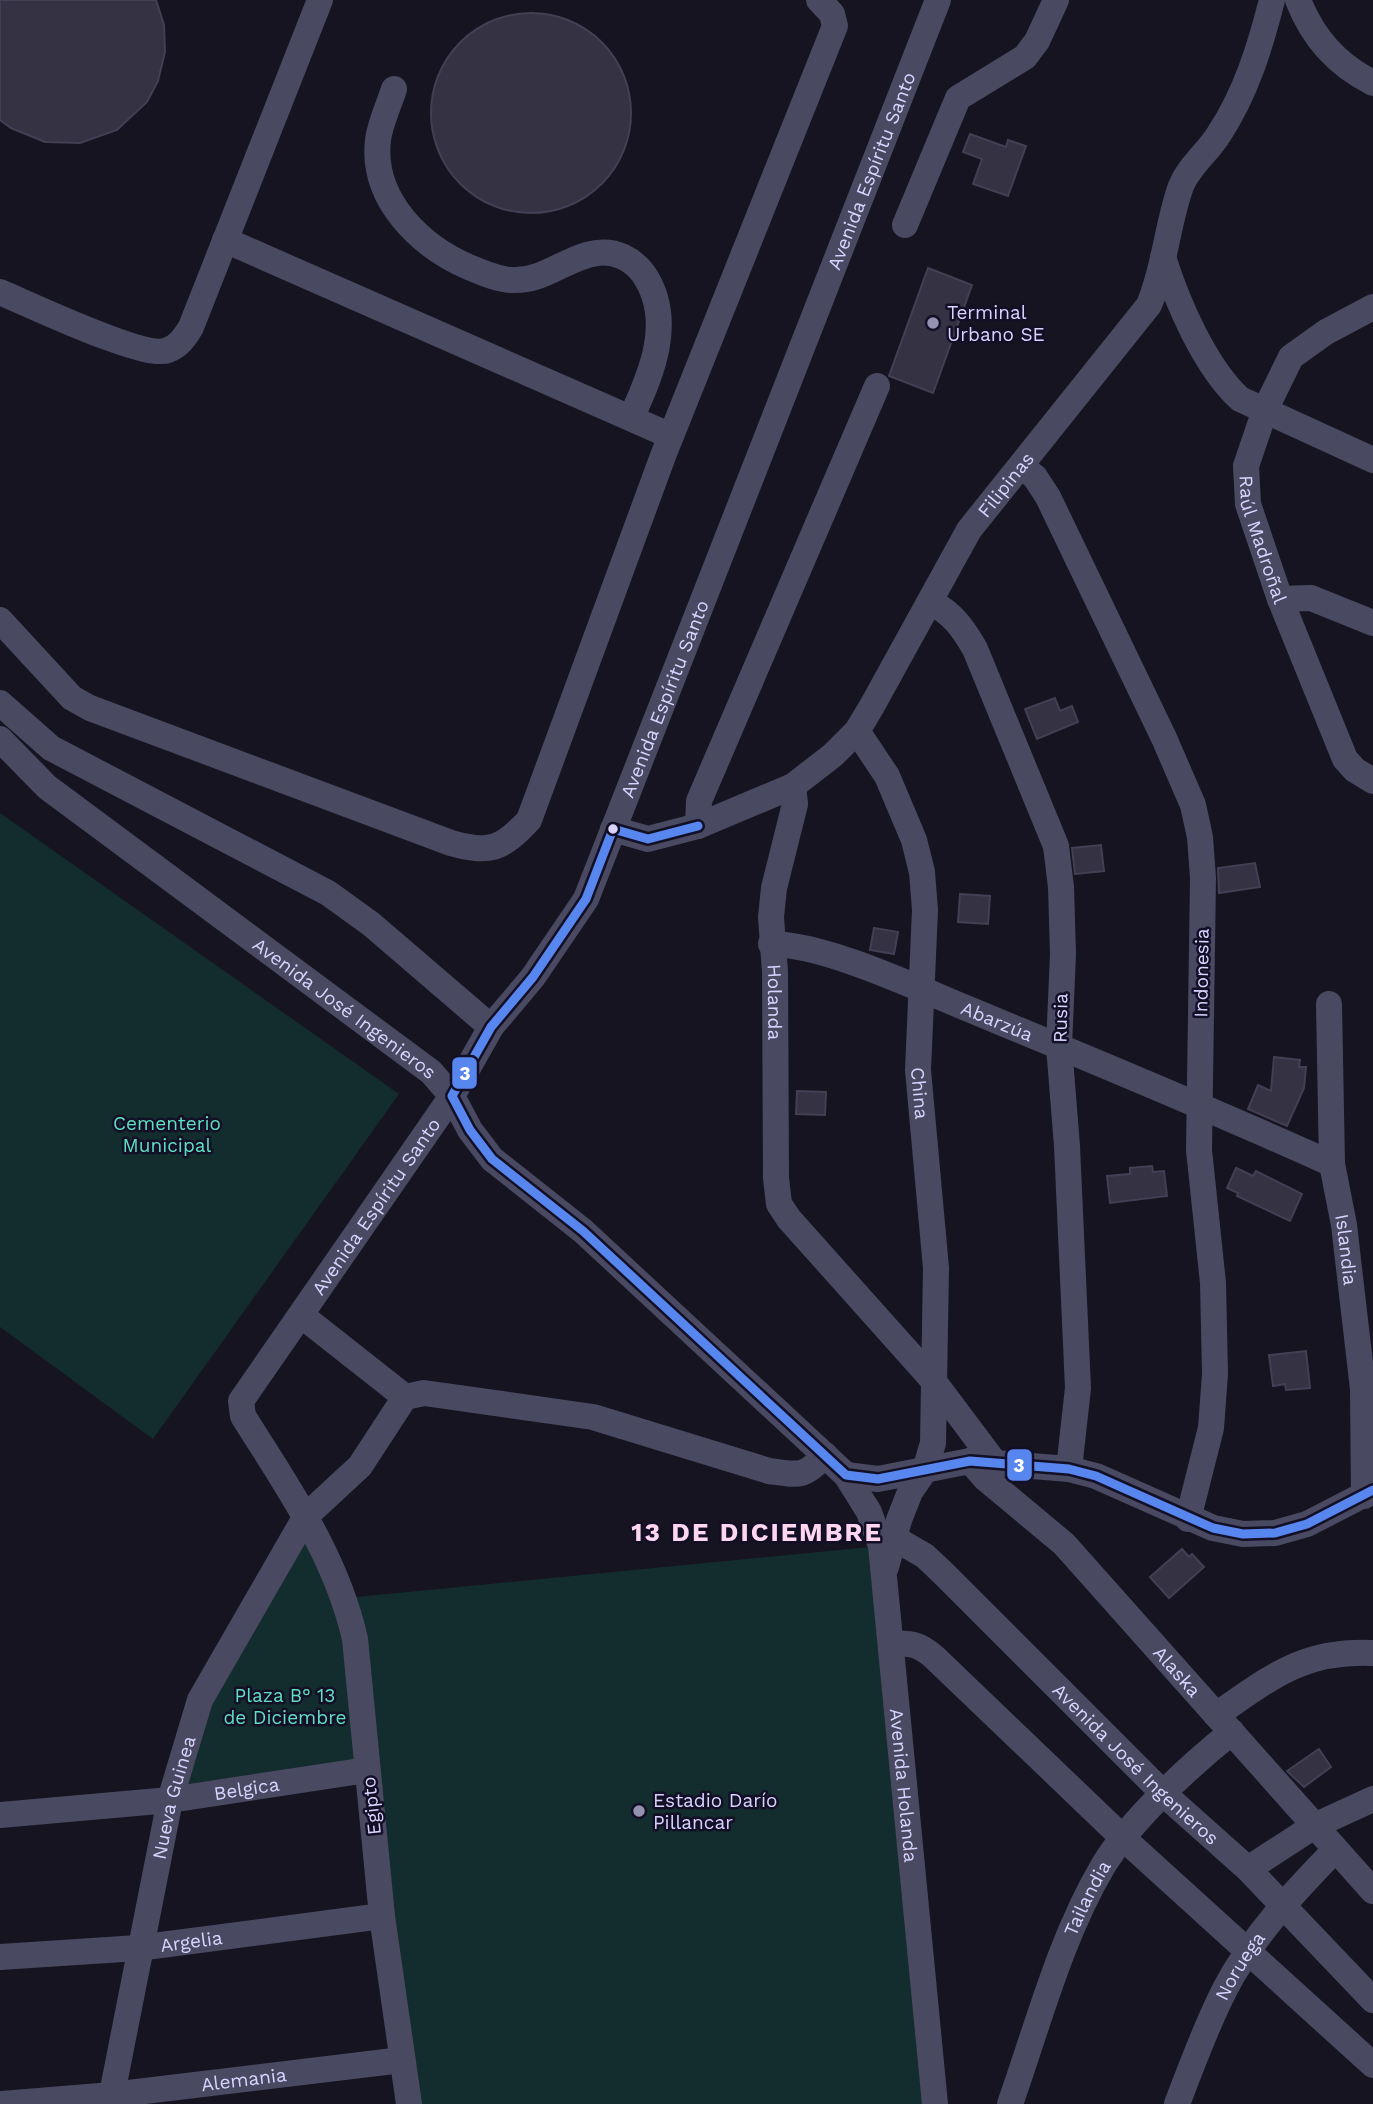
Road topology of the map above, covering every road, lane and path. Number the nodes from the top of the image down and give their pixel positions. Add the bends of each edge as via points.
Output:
1 (320, 0) edge
2 (819, 0) edge
3 (938, 0) edge
4 (1056, 0) edge
5 (1272, 0) edge
6 (1298, 0) edge
7 (1373, 83) edge
8 (394, 89) dead end
9 (905, 225) dead end
10 (225, 240) junction
11 (1163, 256) junction
12 (0, 292) edge
13 (1373, 307) edge
14 (1136, 320) junction
15 (1190, 321) junction
16 (877, 386) dead end
17 (1265, 410) junction
18 (631, 418) junction
19 (671, 436) junction
20 (1373, 460) edge
21 (1022, 467) junction
22 (1280, 599) junction
23 (931, 601) junction
24 (0, 620) edge
25 (1373, 623) edge
26 (0, 702) edge
27 (857, 731) junction
28 (0, 739) edge
29 (1364, 775) edge
30 (793, 786) junction
31 (698, 826) junction
32 (613, 829) junction
33 (771, 944) junction
34 (921, 990) junction
35 (1329, 1004) dead end
36 (491, 1027) junction
37 (1059, 1046) junction
38 (452, 1096) junction
39 (1198, 1102) junction
40 (1332, 1164) junction
41 (789, 1219) joint
42 (301, 1315) junction
43 (932, 1378) junction
44 (405, 1398) junction
45 (825, 1455) junction
46 (982, 1462) junction
47 (1069, 1469) junction
48 (925, 1470) junction
49 (846, 1475) junction
50 (1369, 1493) edge
51 (306, 1517) junction
52 (1188, 1519) junction
53 (894, 1538) junction
54 (884, 1574) junction
55 (891, 1645) junction
56 (1373, 1653) edge
57 (1224, 1724) junction
58 (367, 1770) junction
59 (1165, 1795) junction
60 (1373, 1799) edge
61 (170, 1800) junction
62 (0, 1815) edge
63 (1314, 1826) junction
64 (1123, 1838) junction
65 (1335, 1850) junction
66 (1248, 1870) junction
67 (1373, 1891) edge
68 (1282, 1907) junction
69 (382, 1916) junction
70 (138, 1948) junction
71 (1248, 1951) junction
72 (0, 1957) edge
73 (1373, 2000) edge
74 (402, 2060) junction
75 (1373, 2065) edge
76 (111, 2099) edge
77 (2, 2104) edge
78 (408, 2104) edge
79 (935, 2104) edge
80 (1010, 2104) edge
81 (1177, 2104) edge

1 - 10 street
2 - 19 street via 832,14 835,26
3 - 32 street, Avenida Espíritu Santo
4 - 9 street via 1025,57 958,98
5 - 11 street, Filipinas via 1244,88 1219,135 1182,183
6 - 7 street via 1325,49
8 - 18 street via 378,140 381,178 392,202 421,240 450,259 509,281 545,275 598,252 634,261 657,301 660,327 655,359
10 - 12 street via 191,327 182,341 167,351 140,350
10 - 18 street
11 - 14 street, Filipinas via 1149,305
11 - 15 street
13 - 17 street, Raúl Madroñal via 1302,346 1291,357
14 - 15 street via 1154,311
14 - 21 street, Filipinas
15 - 17 street via 1223,383 1240,399
16 - 31 street via 699,801
17 - 20 street
17 - 22 street, Raúl Madroñal via 1246,466 1245,487
18 - 19 street
19 - 24 street via 529,820 496,848 475,850 451,842 90,708 72,698
21 - 23 street, Filipinas via 969,530
21 - 39 street, Indonesia via 1048,497 1192,805 1203,878
22 - 25 street via 1311,598
22 - 29 street, Raúl Madroñal via 1345,759
23 - 27 street, Filipinas
23 - 37 street, Rusia via 948,611 975,649 1056,845 1063,954
26 - 36 street via 51,748 328,893
27 - 30 street, Filipinas
27 - 34 street, China via 887,776 922,872
28 - 38 street, Avenida José Ingenieros via 47,787 431,1072
30 - 31 street, Filipinas
30 - 33 street, Holanda via 792,820 774,888
31 - 32 street, Filipinas via 648,839
32 - 36 street, Avenida Espíritu Santo via 586,899 533,977
33 - 34 street, Abarzúa via 806,947
33 - 41 street, Holanda via 776,1178 779,1204
34 - 37 street, Abarzúa
34 - 43 street, China via 918,1070 936,1268
35 - 40 street, Islandia
36 - 38 street, Avenida Espíritu Santo
37 - 39 street, Abarzúa
37 - 47 street, Rusia via 1078,1388
38 - 42 street, Avenida Espíritu Santo
38 - 45 street, Avenida José Ingenieros via 492,1159 583,1231
39 - 40 street, Abarzúa
39 - 52 street, Indonesia via 1213,1283 1215,1374 1211,1428
40 - 50 street, Islandia via 1344,1225 1363,1390
41 - 43 street, Alaska
42 - 44 street
42 - 51 street, Avenida Espíritu Santo via 241,1401 243,1416
43 - 46 street, Alaska
43 - 48 street, China via 933,1443
44 - 45 street via 424,1393 593,1417 782,1473 808,1473
44 - 51 street, Nueva Guinea via 360,1466
45 - 49 street, Avenida José Ingenieros
46 - 47 street
46 - 48 street
46 - 57 street, Alaska via 986,1479 1064,1544
47 - 52 street via 1096,1476
48 - 49 street via 878,1479
48 - 53 street, China via 910,1492
49 - 54 street, Avenida Holanda via 869,1512 881,1546
50 - 52 street via 1307,1524 1275,1533 1243,1534
51 - 58 street, Egipto via 346,1598 355,1639
51 - 61 street, Nueva Guinea via 200,1700
53 - 54 street, China
53 - 59 street, Avenida José Ingenieros via 943,1573
54 - 55 street, Avenida Holanda
55 - 64 street via 909,1642 928,1652
55 - 79 street, Avenida Holanda
56 - 57 street, Tailandia via 1322,1655 1293,1665
57 - 59 street, Tailandia via 1206,1752
57 - 63 street, Alaska
58 - 61 street, Belgica
58 - 69 street, Egipto
59 - 64 street, Tailandia
59 - 66 street, Avenida José Ingenieros
60 - 63 street
61 - 62 street, Belgica
61 - 70 street, Nueva Guinea
63 - 65 street, Alaska
63 - 66 street
64 - 71 street
64 - 80 street, Tailandia via 1085,1899
65 - 67 street, Alaska
65 - 68 street, Noruega
66 - 68 street, Avenida José Ingenieros
68 - 71 street, Noruega
68 - 73 street, Avenida José Ingenieros
69 - 70 street, Argelia
69 - 74 street, Egipto
70 - 72 street, Argelia
70 - 76 street, Nueva Guinea
71 - 75 street
71 - 81 street, Noruega via 1226,1989
74 - 76 street, Alemania
74 - 78 street, Egipto
76 - 77 street, Alemania

